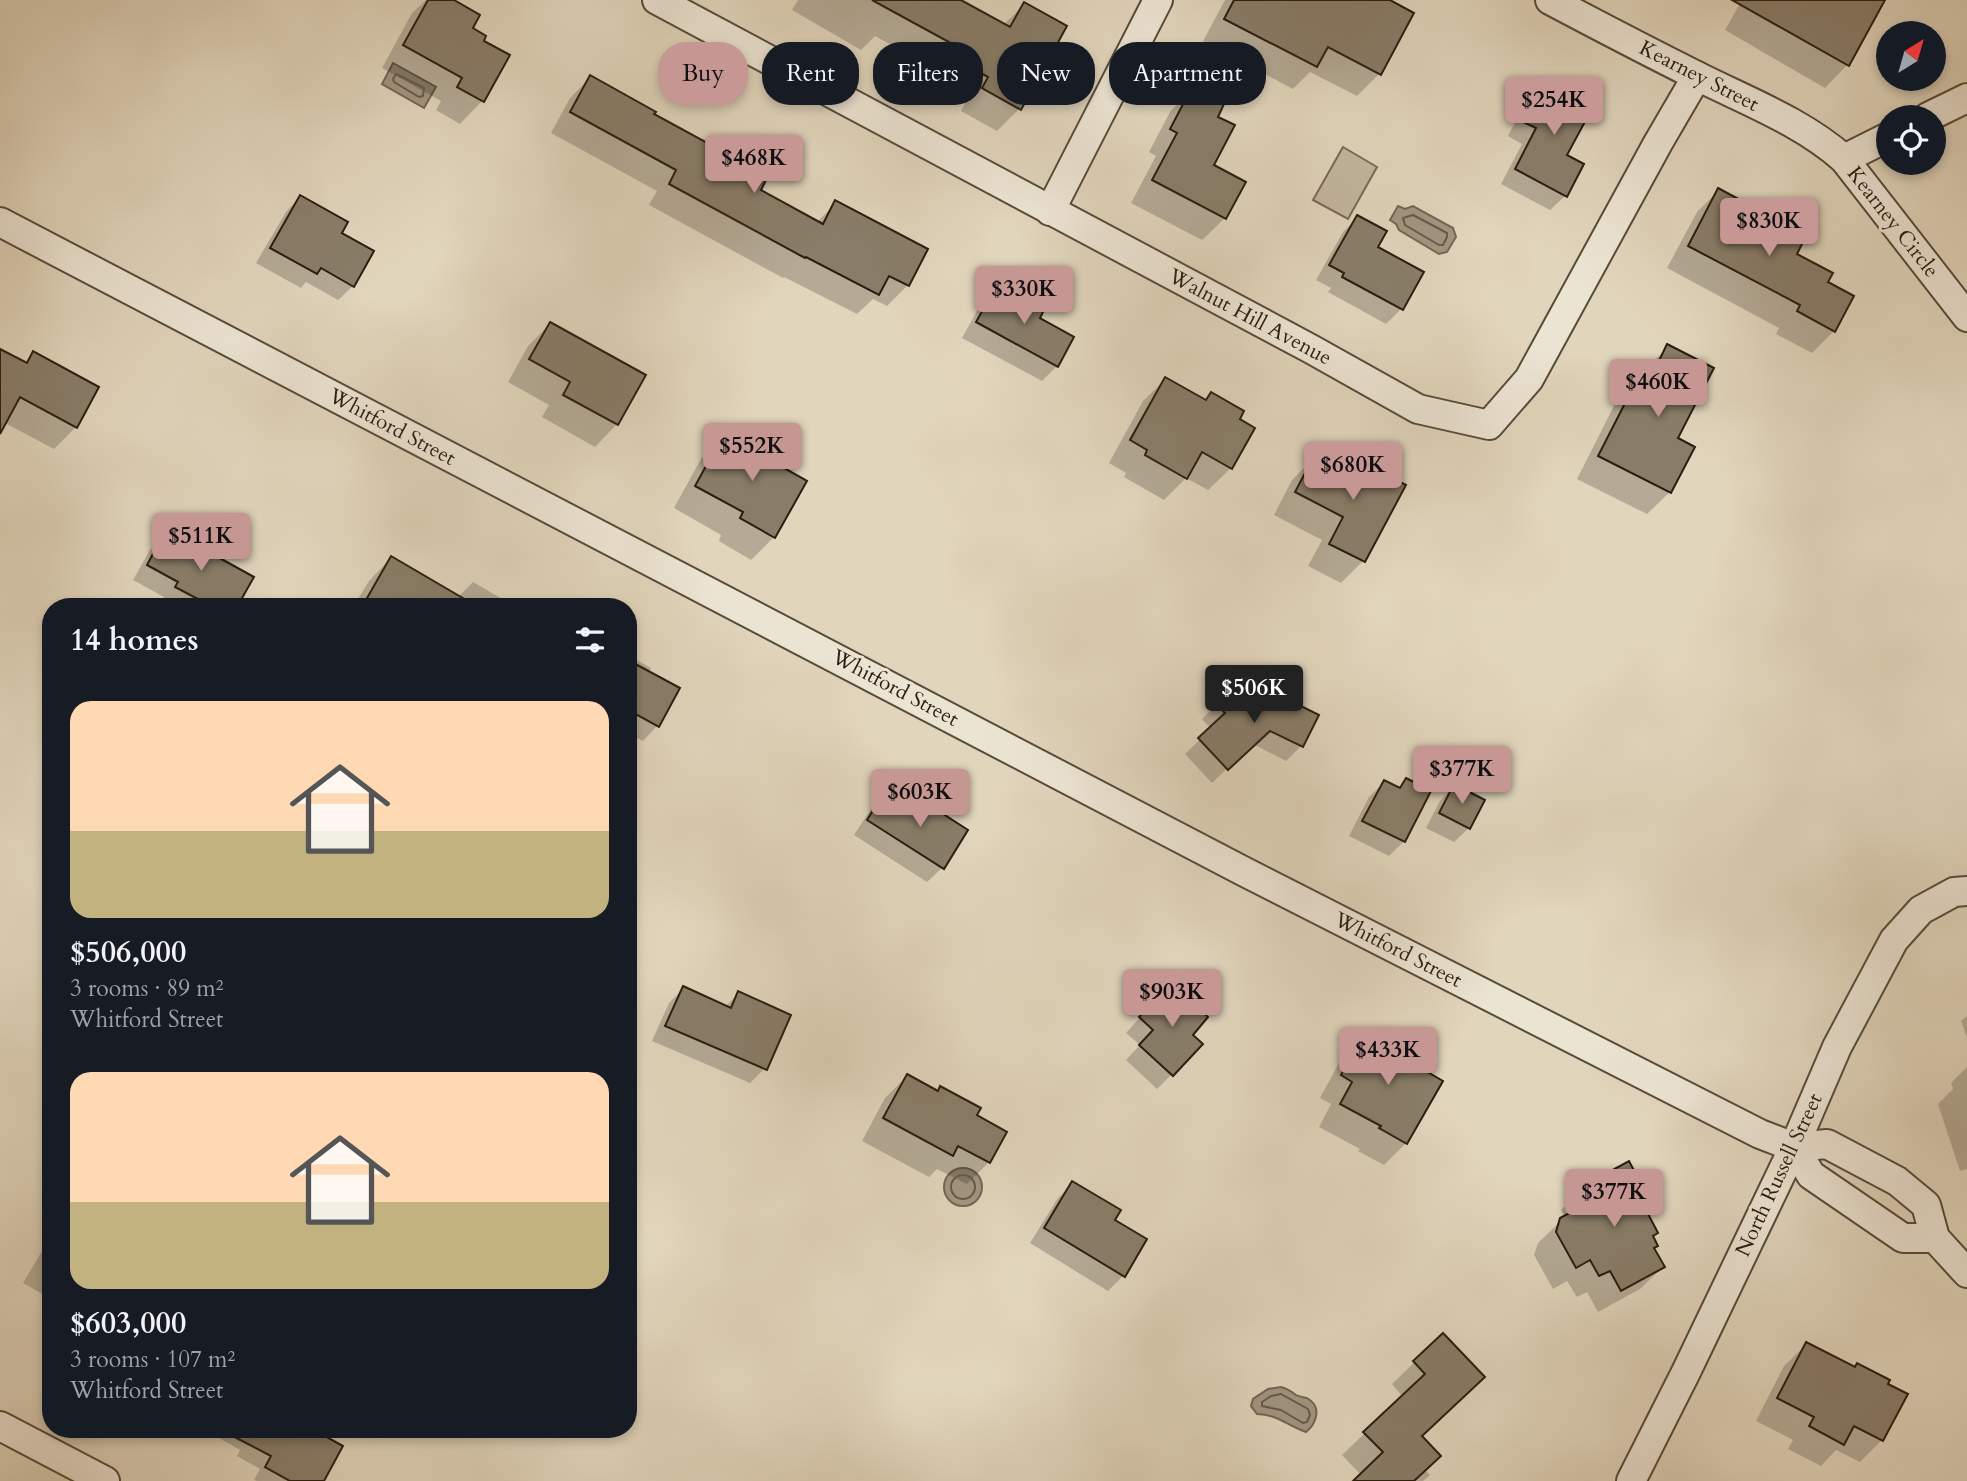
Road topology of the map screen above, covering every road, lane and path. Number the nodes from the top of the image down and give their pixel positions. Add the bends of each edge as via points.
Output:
1 (657, 0) edge
2 (1158, 0) edge
3 (1550, 0) edge
4 (1697, 76) junction
5 (1967, 98) edge
6 (1946, 108) edge
7 (1876, 143) edge
8 (1844, 159) junction
9 (1050, 211) junction
10 (0, 222) edge
11 (1967, 317) edge
12 (1961, 891) edge
13 (1794, 1147) junction
14 (1935, 1238) junction
15 (1967, 1273) edge
16 (0, 1426) edge
17 (105, 1481) edge
18 (1631, 1481) edge

1 - 9 street, Walnut Hill Avenue
2 - 9 street
3 - 4 street, Kearney Street
4 - 8 street, Kearney Street via 1797,125
4 - 9 street, Walnut Hill Avenue via 1529,379 1489,425 1419,409
5 - 6 street
7 - 8 street
8 - 11 street, Kearney Circle
10 - 13 street, Whitford Street via 1243,872 1760,1134
12 - 13 street, North Russell Street via 1921,910 1894,940 1837,1047
13 - 14 street via 1811,1175 1903,1238
13 - 14 street, Whitford Street via 1827,1144 1897,1181 1926,1205
13 - 18 street, North Russell Street
14 - 15 street, Whitford Street
16 - 17 street

